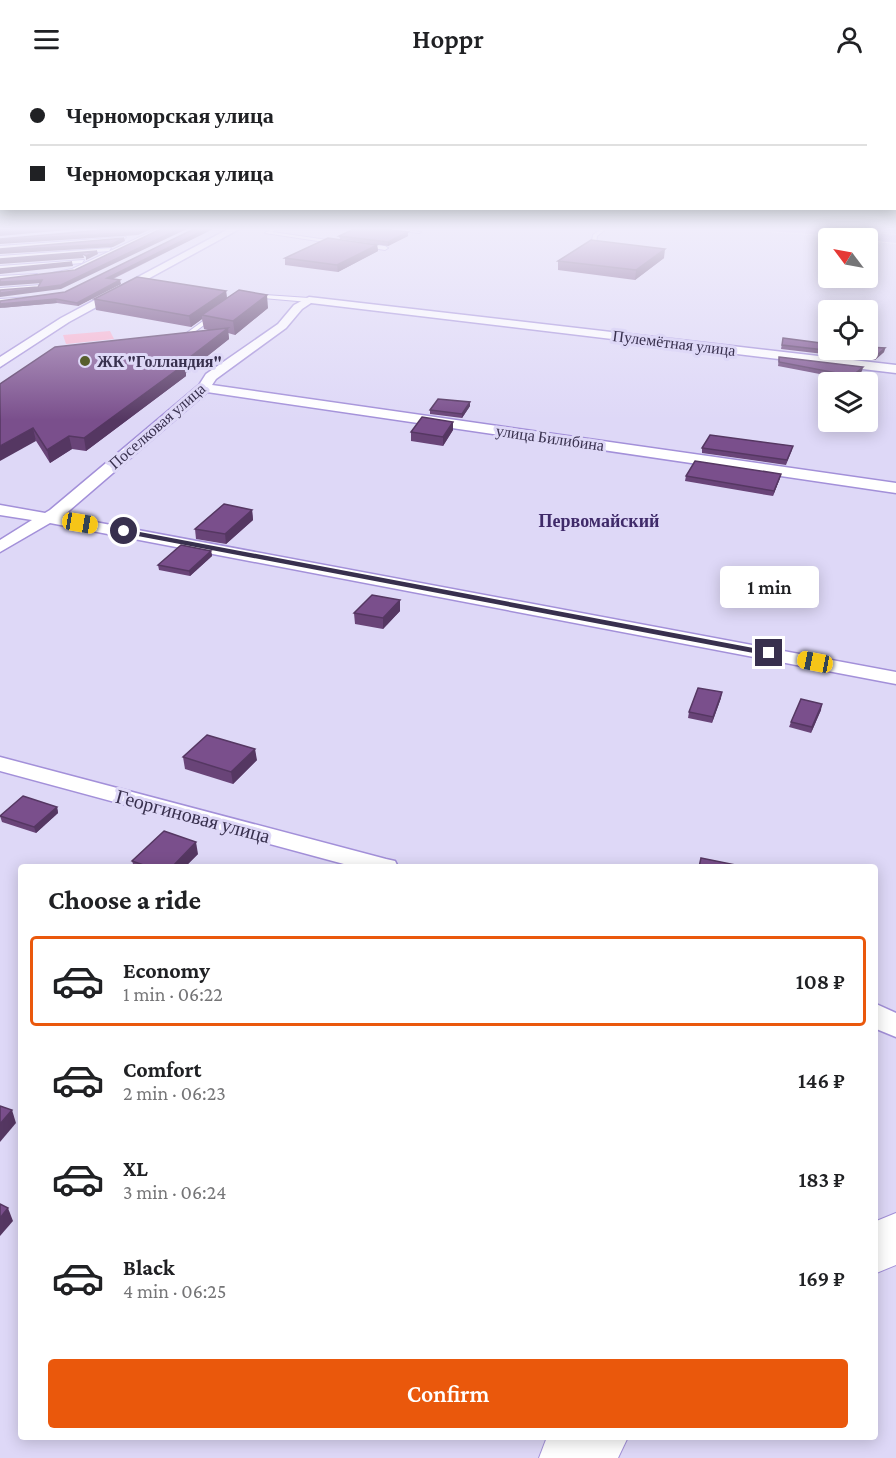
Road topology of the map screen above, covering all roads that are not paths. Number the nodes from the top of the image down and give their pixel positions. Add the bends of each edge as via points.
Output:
1 (119, 291) edge
2 (244, 297) edge
3 (33, 298) edge
4 (309, 300) junction
5 (0, 301) edge
6 (226, 306) edge
7 (167, 342) edge
8 (0, 363) edge
9 (896, 369) edge
10 (204, 388) junction
11 (896, 488) edge
12 (0, 510) edge
13 (46, 519) junction
14 (0, 548) edge
15 (896, 678) edge
16 (0, 764) edge
17 (375, 864) edge
18 (878, 1016) edge
19 (896, 1026) edge
20 (896, 1236) edge
21 (878, 1248) edge
22 (595, 1440) edge
23 (568, 1458) edge

1 - 8 street via 65,320
2 - 4 lane
3 - 5 lane
4 - 9 street, Пулемётная улица
4 - 10 street, Поселковая улица via 282,326 211,377
6 - 7 lane via 179,341
10 - 11 street, улица Билибина
10 - 13 street, Поселковая улица
12 - 13 street
13 - 14 street, Поселковая улица
13 - 15 street
16 - 17 street, Георгиновая улица
18 - 19 street
20 - 21 street
22 - 23 street

